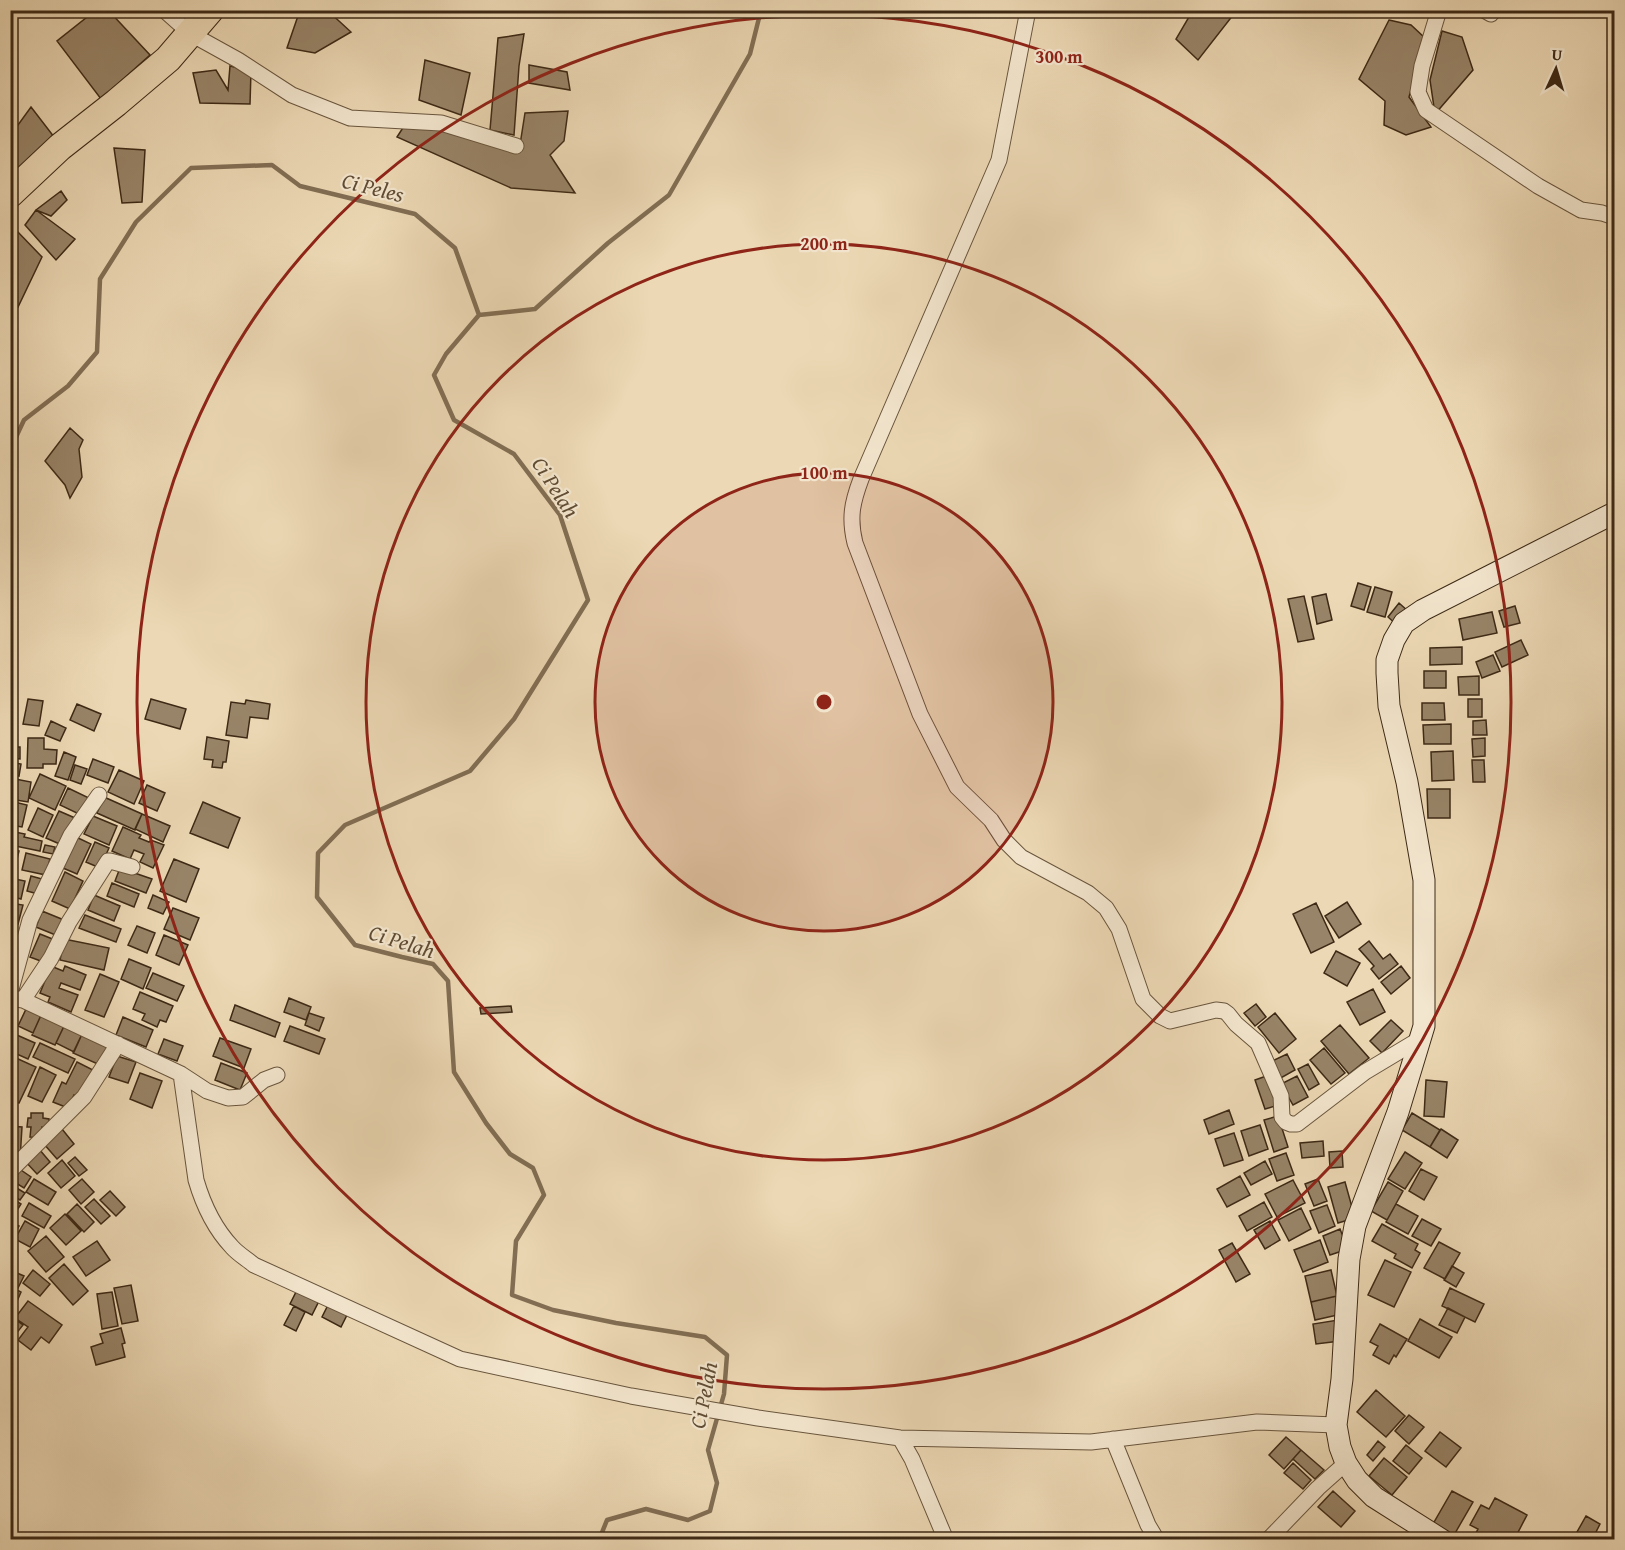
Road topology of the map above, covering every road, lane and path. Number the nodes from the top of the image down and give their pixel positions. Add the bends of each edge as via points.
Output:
1 (164, 10) edge
2 (210, 10) edge
3 (1028, 10) edge
4 (1439, 10) edge
5 (191, 34) junction
6 (516, 146) dead end
7 (10, 194) edge
8 (1614, 217) edge
9 (1614, 513) edge
10 (99, 795) dead end
11 (132, 867) dead end
12 (15, 997) edge
13 (1420, 1039) junction
14 (118, 1044) junction
15 (181, 1074) junction
16 (277, 1075) dead end
17 (10, 1171) edge
18 (1336, 1425) junction
19 (900, 1438) junction
20 (1113, 1439) junction
21 (1346, 1463) junction
22 (946, 1539) edge
23 (1157, 1539) edge
24 (1268, 1539) edge
25 (1442, 1539) edge

1 - 5 street
2 - 5 highway
3 - 13 street via 999,159 855,494 852,511 855,543 920,714 957,787 991,820 1004,840 1021,857 1088,893 1106,908 1119,929 1143,999 1151,1009 1170,1022 1224,1011 1258,1043 1281,1096 1286,1122 1297,1124 1365,1072
4 - 8 street via 1418,92 1426,110 1573,206
5 - 6 street via 292,94 350,118 441,123
5 - 7 highway via 168,59 60,147
9 - 13 street via 1423,610 1404,623 1394,640 1387,660 1389,706 1424,880 1424,1026
10 - 12 street via 71,835 30,920
11 - 12 street via 108,861 51,958
12 - 14 street
13 - 18 street via 1398,1112 1355,1226
14 - 15 street
14 - 17 street via 84,1097
15 - 16 street via 228,1098 243,1097
15 - 19 street via 200,1196 232,1248 254,1264 460,1359 631,1396
18 - 20 street via 1257,1422
18 - 21 street
19 - 20 street via 1091,1442
19 - 22 street
20 - 23 street
21 - 24 street
21 - 25 street via 1374,1497

